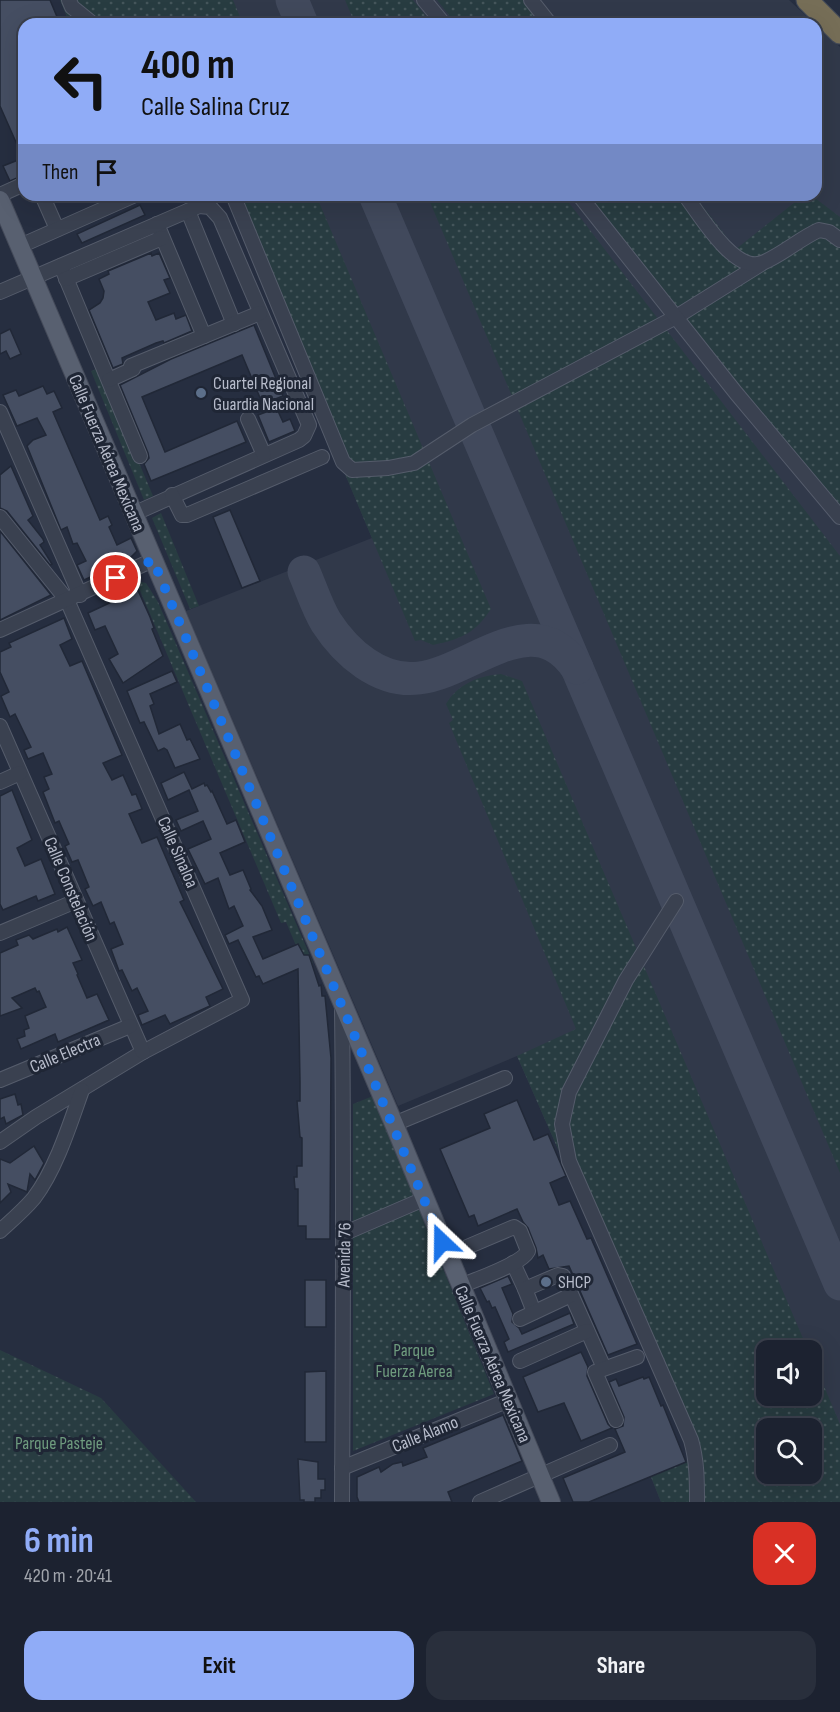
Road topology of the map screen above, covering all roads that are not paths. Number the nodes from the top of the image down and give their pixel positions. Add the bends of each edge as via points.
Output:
1 (69, 0) edge
2 (424, 0) edge
3 (531, 0) edge
4 (807, 0) edge
5 (818, 0) edge
6 (840, 16) edge
7 (86, 18) edge
8 (439, 18) edge
9 (545, 18) edge
10 (840, 33) edge
11 (18, 187) edge
12 (0, 195) edge
13 (0, 200) edge
14 (45, 201) edge
15 (122, 201) edge
16 (235, 201) edge
17 (584, 201) edge
18 (690, 201) edge
19 (188, 211) junction
20 (157, 224) junction
21 (57, 230) junction
22 (162, 238) junction
23 (840, 240) edge
24 (20, 246) junction
25 (761, 264) junction
26 (61, 266) junction
27 (33, 278) junction
28 (66, 279) junction
29 (0, 292) edge
30 (260, 313) junction
31 (676, 317) junction
32 (227, 328) junction
33 (204, 336) junction
34 (109, 380) junction
35 (0, 412) edge
36 (248, 420) dead end
37 (0, 431) edge
38 (16, 450) junction
39 (264, 455) junction
40 (140, 456) dead end
41 (322, 457) dead end
42 (172, 495) junction
43 (133, 514) junction
44 (0, 517) edge
45 (840, 517) edge
46 (153, 560) junction
47 (74, 597) junction
48 (0, 630) edge
49 (0, 726) edge
50 (20, 773) junction
51 (0, 782) edge
52 (76, 901) junction
53 (676, 901) dead end
54 (0, 933) edge
55 (342, 1007) junction
56 (130, 1026) junction
57 (142, 1052) junction
58 (505, 1078) dead end
59 (0, 1080) edge
60 (82, 1090) junction
61 (394, 1124) junction
62 (0, 1142) edge
63 (424, 1199) junction
64 (0, 1232) edge
65 (345, 1233) junction
66 (467, 1247) dead end
67 (513, 1263) junction
68 (461, 1286) junction
69 (525, 1289) junction
70 (571, 1295) junction
71 (534, 1312) junction
72 (520, 1319) dead end
73 (587, 1331) junction
74 (637, 1357) dead end
75 (519, 1361) dead end
76 (604, 1368) junction
77 (509, 1400) junction
78 (616, 1420) dead end
79 (610, 1445) dead end
80 (342, 1468) junction
81 (540, 1477) junction
82 (342, 1502) edge
83 (480, 1502) edge
84 (551, 1502) edge
85 (697, 1502) edge

1 - 7 street
2 - 8 street
3 - 9 street
4 - 10 highway
5 - 6 highway
11 - 12 street
13 - 24 main road, Calle Fuerza Aérea Mexicana
14 - 21 street
15 - 21 street
16 - 31 street via 343,462 352,470 414,463 472,425
17 - 31 street
18 - 25 street via 730,254 742,262
19 - 20 street
19 - 30 street via 206,206 218,214
19 - 32 street
20 - 22 street
20 - 26 street
21 - 24 street
22 - 28 street
22 - 33 street
23 - 25 street via 819,230
24 - 27 main road, Calle Fuerza Aérea Mexicana
25 - 31 street
26 - 27 street
26 - 28 street
27 - 29 street
27 - 43 main road, Calle Fuerza Aérea Mexicana
28 - 34 street
30 - 32 street
30 - 39 street via 309,425 299,440
31 - 45 street
32 - 33 street
33 - 34 street via 131,366 133,369
34 - 40 street
35 - 38 street, Calle Sinaloa
36 - 39 street
37 - 38 street
38 - 47 street, Calle Sinaloa
39 - 42 street
41 - 42 street via 187,515 179,512
42 - 43 street
43 - 46 main road, Calle Fuerza Aérea Mexicana
44 - 47 street
46 - 47 street
46 - 55 main road, Calle Fuerza Aérea Mexicana
47 - 48 street
47 - 57 street, Calle Sinaloa via 242,1000
49 - 50 street, Calle Constelación
50 - 51 street
50 - 52 street, Calle Constelación
52 - 54 street
52 - 56 street, Calle Constelación
53 - 85 street via 590,1048 568,1092 562,1124 569,1161 691,1440 698,1473
55 - 61 main road, Calle Fuerza Aérea Mexicana
55 - 65 street, Avenida 76
56 - 57 street, Calle Constelación
56 - 59 street, Calle Electra
57 - 60 street
58 - 61 street
60 - 62 street
60 - 64 street via 44,1181 34,1198
61 - 63 main road, Calle Fuerza Aérea Mexicana
63 - 65 street
63 - 68 main road, Calle Fuerza Aérea Mexicana
65 - 80 street, Avenida 76
66 - 67 street via 516,1228 528,1251
67 - 68 street
67 - 69 street
68 - 77 main road, Calle Fuerza Aérea Mexicana
69 - 70 street via 561,1275
69 - 71 street
70 - 71 street
70 - 73 street
71 - 72 street
73 - 75 street
73 - 76 street
74 - 76 street
76 - 78 street via 595,1372
77 - 80 street, Calle Álamo
77 - 81 main road, Calle Fuerza Aérea Mexicana
79 - 81 street
80 - 82 street, Avenida 76
81 - 83 street
81 - 84 main road, Calle Fuerza Aérea Mexicana

